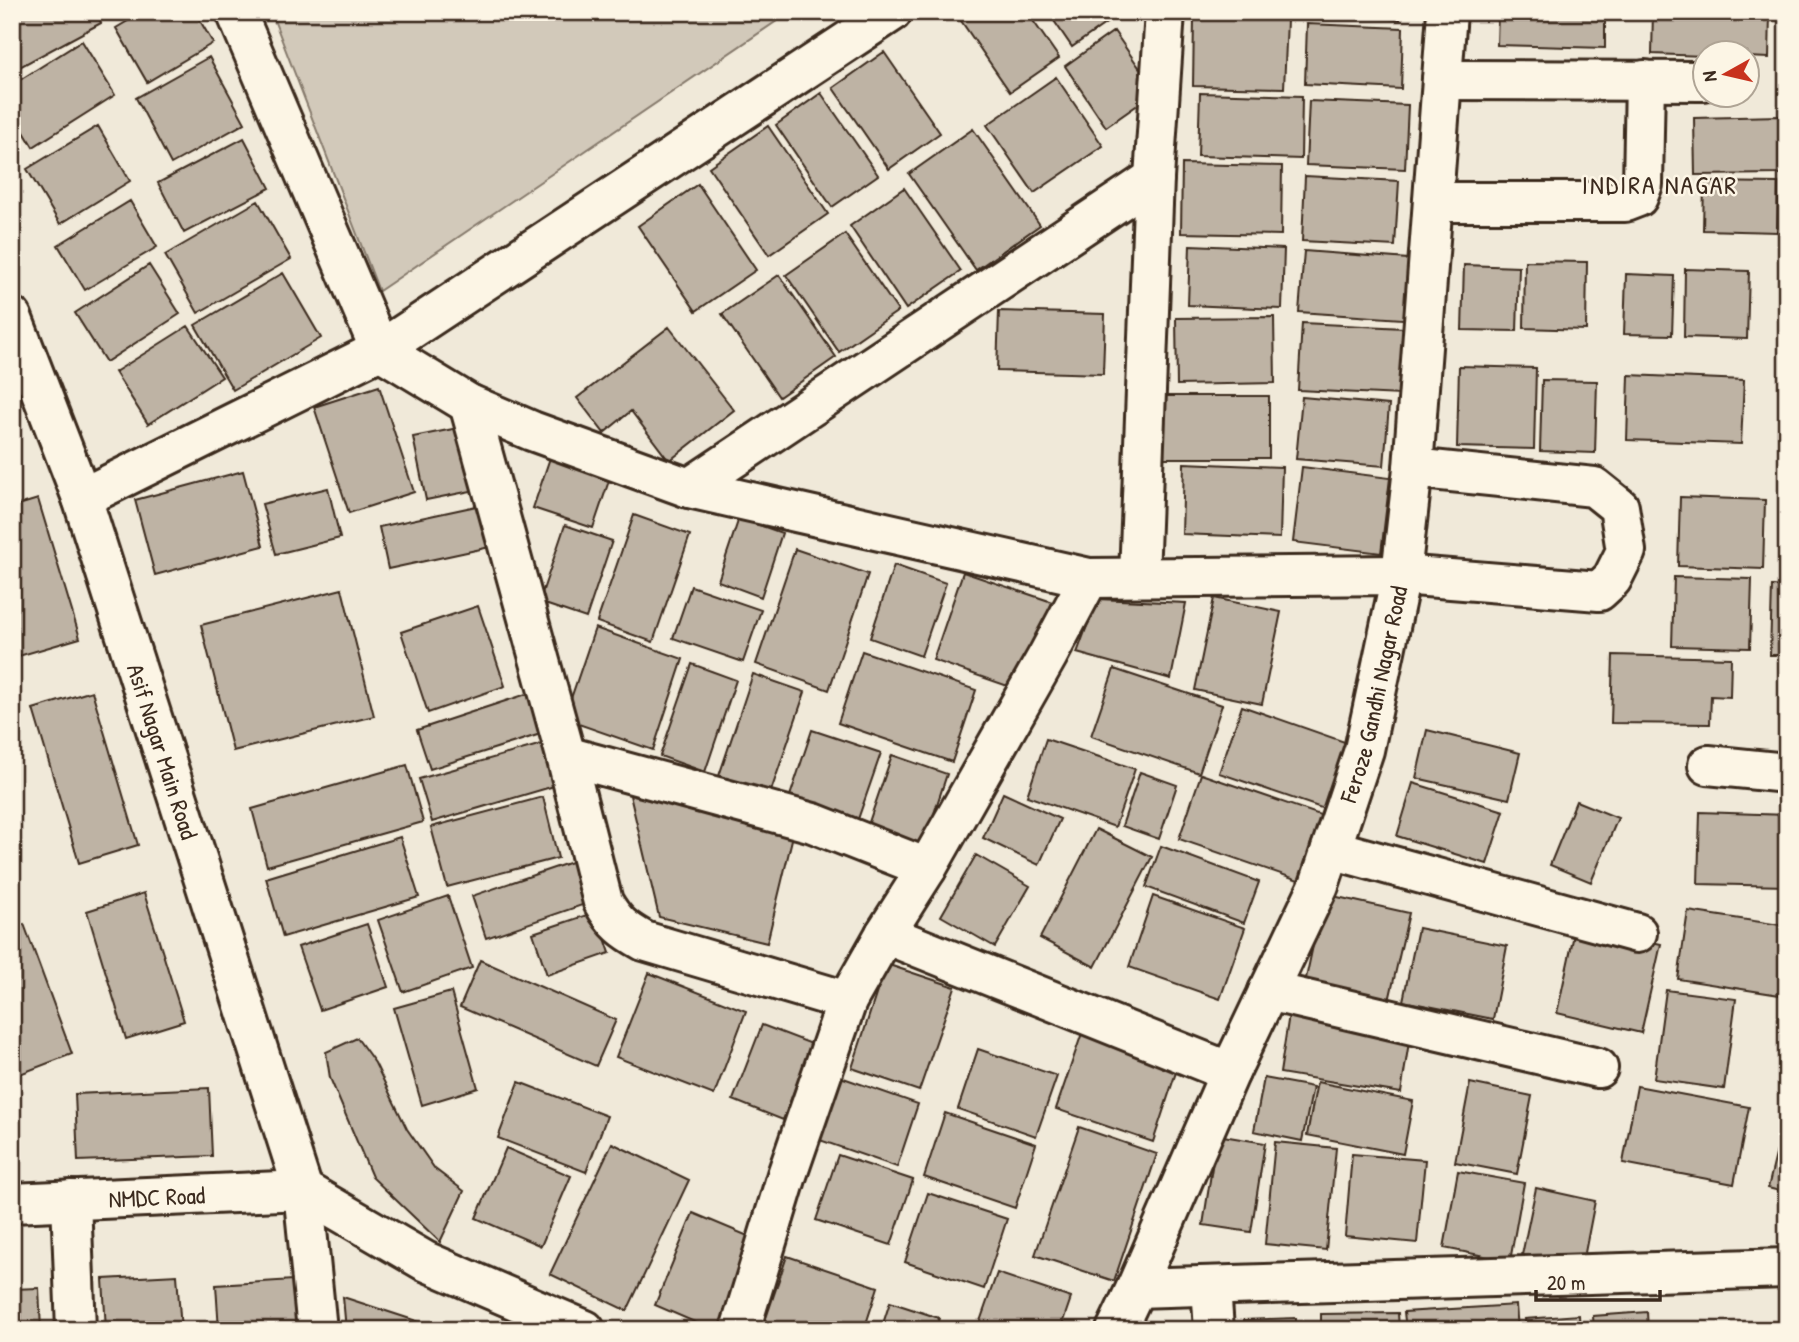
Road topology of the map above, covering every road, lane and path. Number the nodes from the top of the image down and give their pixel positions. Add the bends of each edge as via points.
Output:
1 (236, 12) edge
2 (892, 12) edge
3 (1165, 12) edge
4 (1447, 12) edge
5 (1442, 79) junction
6 (1645, 80) junction
7 (1690, 81) edge
8 (1154, 178) junction
9 (1433, 202) junction
10 (15, 330) edge
11 (380, 350) junction
12 (469, 404) junction
13 (1413, 468) junction
14 (689, 488) junction
15 (82, 498) junction
16 (1401, 575) junction
17 (1139, 577) junction
18 (1089, 578) junction
19 (566, 756) junction
20 (1708, 765) dead end
21 (1787, 774) edge
22 (1331, 849) junction
23 (927, 868) junction
24 (1637, 933) dead end
25 (886, 934) junction
26 (1268, 991) junction
27 (847, 1001) junction
28 (1598, 1068) dead end
29 (1230, 1072) junction
30 (303, 1190) junction
31 (71, 1200) junction
32 (12, 1203) edge
33 (1787, 1268) edge
34 (1210, 1286) junction
35 (1136, 1288) junction
36 (76, 1330) edge
37 (317, 1330) edge
38 (584, 1330) edge
39 (740, 1330) edge
40 (1116, 1330) edge
41 (1213, 1330) edge

1 - 11 street
2 - 11 street
3 - 8 street
4 - 5 street, Feroze Gandhi Nagar Road
5 - 6 street
5 - 9 street, Feroze Gandhi Nagar Road
6 - 7 street
6 - 9 street via 1643,184 1638,197 1625,202
8 - 14 street
8 - 17 street
9 - 13 street, Feroze Gandhi Nagar Road
10 - 15 street, Asif Nagar Main Road
11 - 12 street
11 - 15 street
12 - 14 street
12 - 19 street
13 - 16 street, Feroze Gandhi Nagar Road
13 - 16 street via 1594,487 1619,507 1626,551 1612,579 1599,590
14 - 18 street
15 - 30 street, Asif Nagar Main Road
16 - 17 street
16 - 22 street, Feroze Gandhi Nagar Road via 1364,750
17 - 18 street
18 - 23 street
19 - 23 street via 813,823
19 - 27 street via 603,902 625,931 644,941
20 - 21 street
22 - 24 street
22 - 26 street, Feroze Gandhi Nagar Road via 1319,885
23 - 25 street
25 - 27 street
25 - 29 street
26 - 28 street
26 - 29 street, Feroze Gandhi Nagar Road
27 - 39 street
29 - 35 street, Feroze Gandhi Nagar Road
30 - 31 street, NMDC Road
30 - 37 street, Asif Nagar Main Road
30 - 38 street via 425,1261
31 - 32 street, NMDC Road
31 - 36 street
33 - 34 street
34 - 35 street
34 - 41 street
35 - 40 street, Feroze Gandhi Nagar Road

